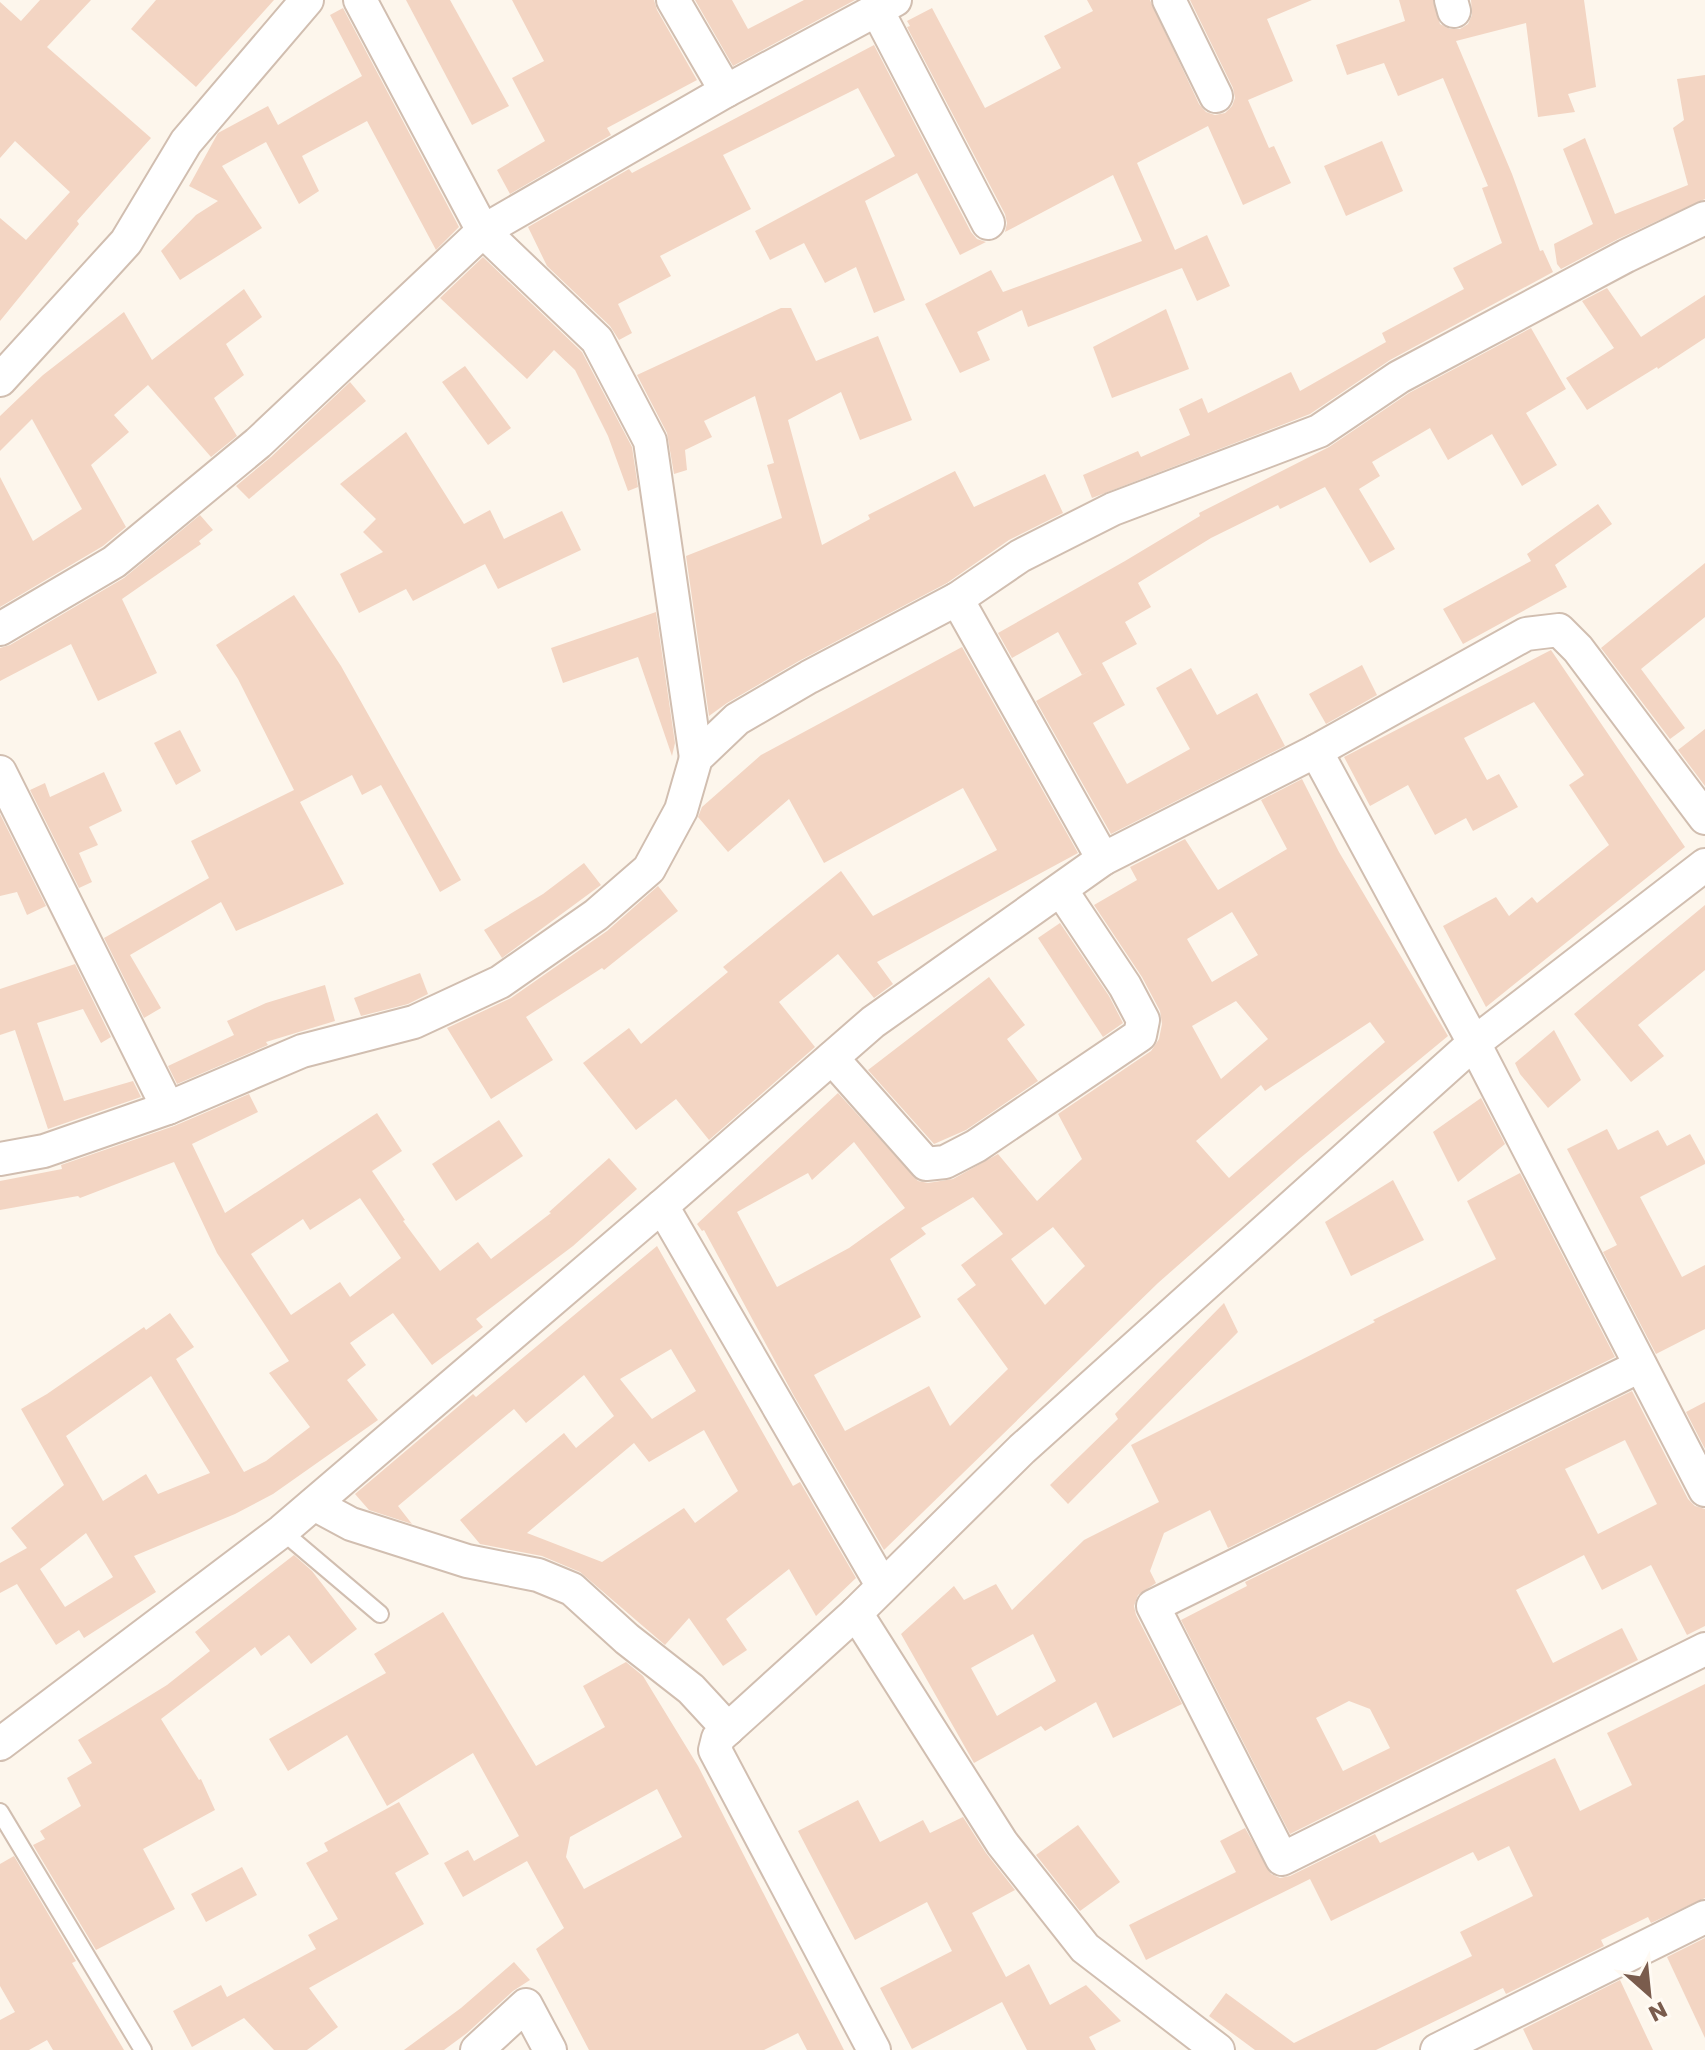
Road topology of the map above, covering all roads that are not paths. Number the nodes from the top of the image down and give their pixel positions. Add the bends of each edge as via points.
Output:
1 (307, 0) edge
2 (360, 0) edge
3 (673, 0) edge
4 (1169, 0) edge
5 (886, 5) edge
6 (726, 91) junction
7 (1216, 96) dead end
8 (1705, 218) edge
9 (988, 223) dead end
10 (483, 231) junction
11 (0, 380) edge
12 (957, 599) junction
13 (0, 629) edge
14 (1316, 751) junction
15 (696, 758) junction
16 (0, 772) edge
17 (1705, 818) edge
18 (1103, 859) junction
19 (1705, 865) edge
20 (1061, 890) junction
21 (1474, 1043) junction
22 (832, 1058) junction
23 (168, 1108) junction
24 (0, 1159) edge
25 (662, 1206) junction
26 (1640, 1366) junction
27 (1705, 1490) edge
28 (314, 1504) junction
29 (282, 1531) junction
30 (882, 1585) junction
31 (856, 1613) junction
32 (380, 1614) dead end
33 (1705, 1649) edge
34 (728, 1729) junction
35 (0, 1744) edge
36 (0, 1812) edge
37 (1705, 1917) edge
38 (143, 2050) edge
39 (477, 2050) edge
40 (550, 2050) edge
41 (874, 2050) edge
42 (1218, 2050) edge
43 (1437, 2050) edge

1 - 11 street via 186,142 126,242
2 - 10 street
3 - 6 street
4 - 7 street
5 - 6 street
5 - 9 street
6 - 10 street
8 - 12 street via 1399,377 1319,431 1113,509 1020,556
10 - 13 street via 258,443 114,562
10 - 15 street via 597,340 650,441
12 - 15 street via 737,719
12 - 18 street
14 - 17 street via 1526,634 1559,630
14 - 18 street
14 - 21 street
15 - 23 street via 681,810 649,869 596,915 500,982 414,1022 302,1051
16 - 23 street
18 - 20 street
19 - 21 street
20 - 22 street via 873,1022
20 - 22 street via 1143,1020 1140,1035 976,1146 945,1162 926,1164
21 - 26 street
21 - 30 street via 1022,1449
22 - 25 street
23 - 24 street via 44,1151
25 - 28 street
25 - 30 street
26 - 27 street
26 - 33 street via 1153,1606 1282,1859
28 - 29 street
28 - 34 street via 351,1524 572,1589 691,1689
29 - 32 lane
29 - 35 street
30 - 31 street
31 - 34 street
31 - 42 street via 1002,1843 1085,1948
34 - 41 street via 715,1750
36 - 38 lane
37 - 43 street
39 - 40 street via 526,2005

